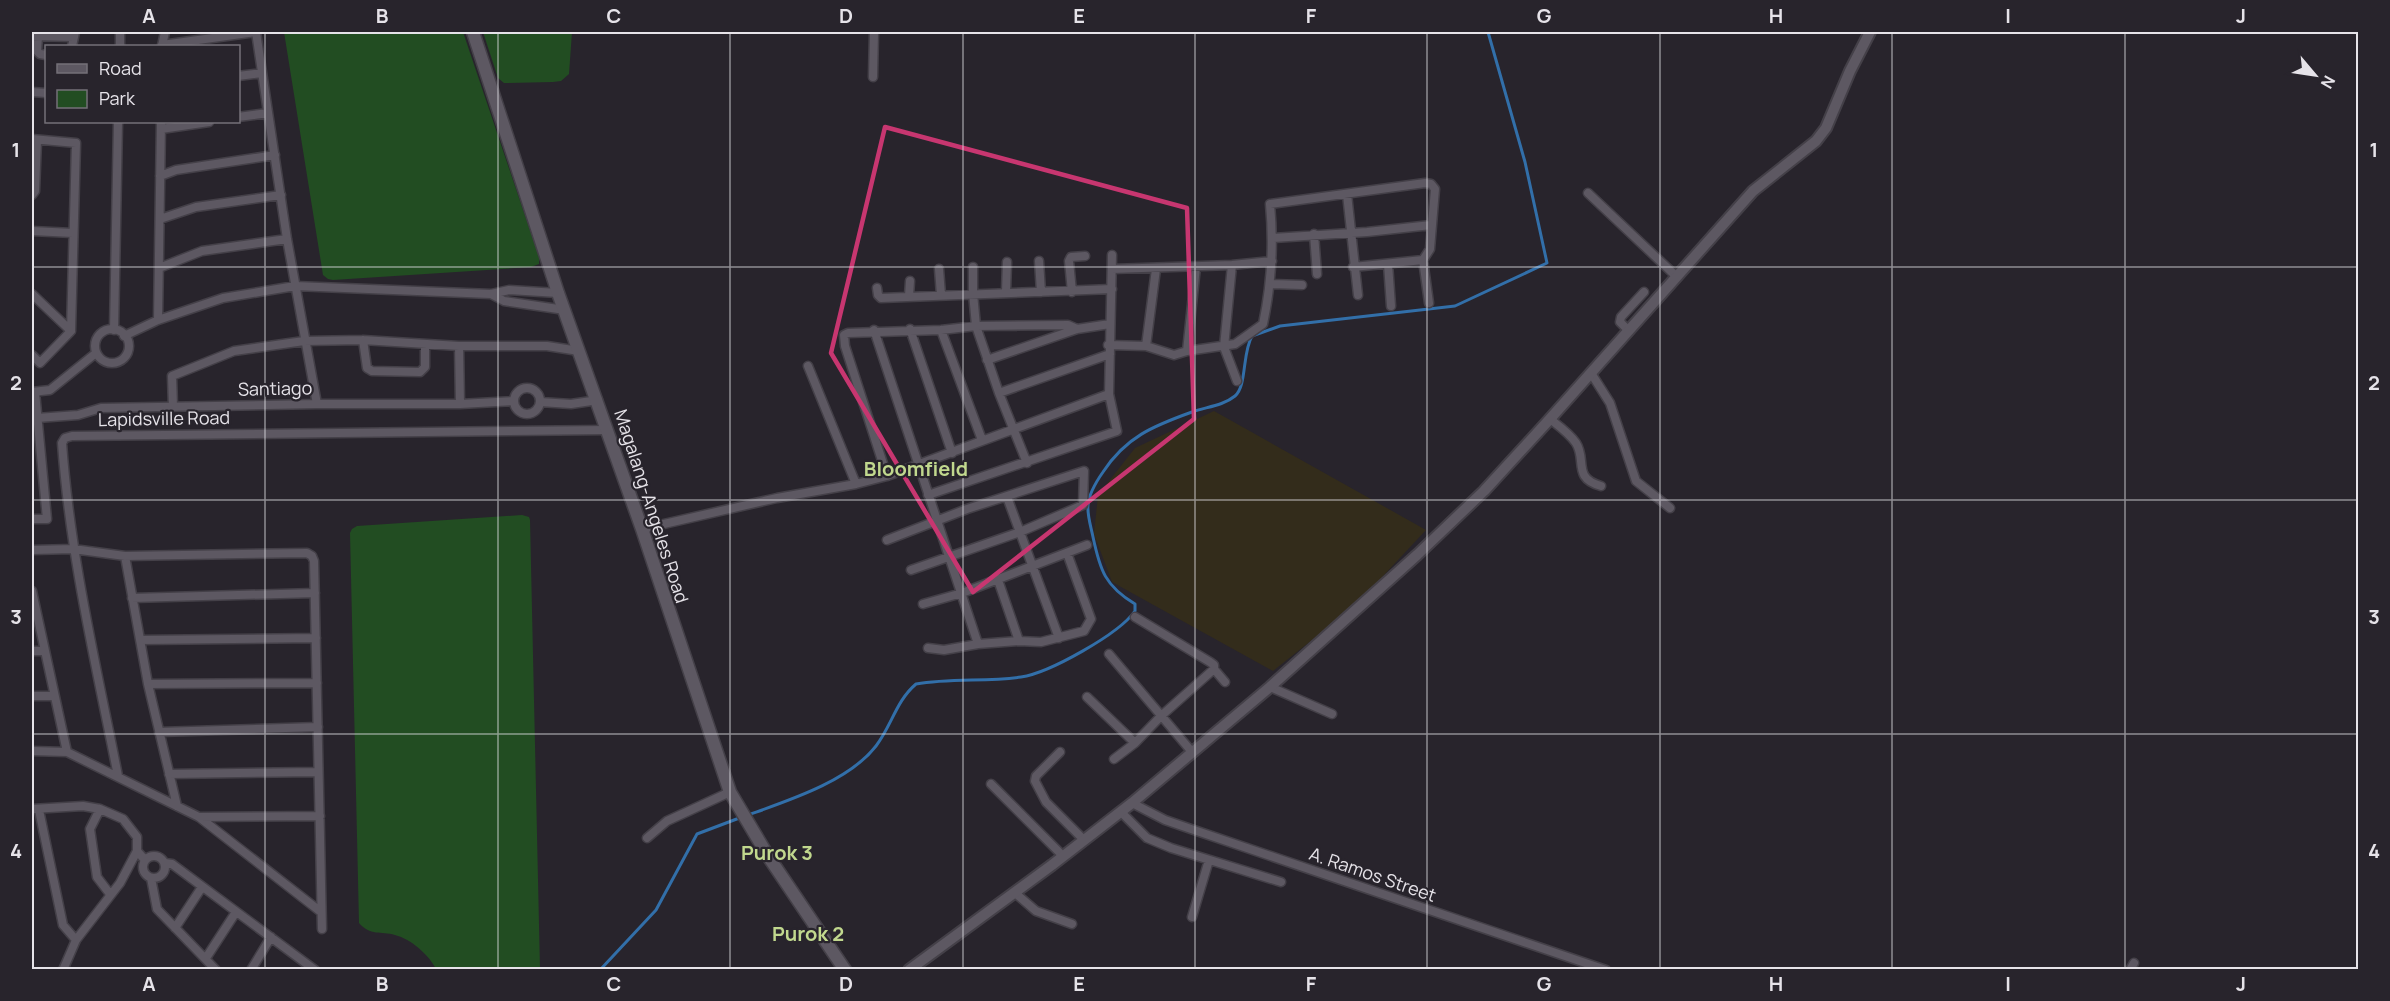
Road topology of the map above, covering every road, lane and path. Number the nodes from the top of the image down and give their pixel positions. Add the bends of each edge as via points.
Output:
1 (256, 32) edge
2 (472, 32) edge
3 (874, 32) edge
4 (1870, 32) edge
5 (75, 34) edge
6 (35, 36) edge
7 (169, 45) edge
8 (45, 55) edge
9 (262, 73) junction
10 (240, 76) edge
11 (873, 77) dead end
12 (268, 112) junction
13 (240, 117) edge
14 (118, 123) edge
15 (193, 123) edge
16 (161, 125) edge
17 (34, 140) edge
18 (275, 155) junction
19 (33, 170) edge
20 (160, 176) junction
21 (1588, 193) dead end
22 (1347, 194) junction
23 (32, 195) edge
24 (281, 195) junction
25 (160, 219) junction
26 (1431, 225) junction
27 (32, 231) edge
28 (73, 233) junction
29 (1351, 233) junction
30 (1314, 234) junction
31 (1273, 238) junction
32 (287, 239) junction
33 (1112, 255) dead end
34 (1085, 256) dead end
35 (1424, 260) junction
36 (1007, 261) dead end
37 (1039, 261) dead end
38 (1272, 261) junction
39 (1388, 264) junction
40 (1232, 265) junction
41 (973, 267) dead end
42 (1196, 267) junction
43 (1353, 267) junction
44 (159, 268) junction
45 (939, 269) dead end
46 (1112, 269) junction
47 (1156, 269) junction
48 (1317, 274) dead end
49 (1677, 277) junction
50 (910, 281) dead end
51 (1272, 284) junction
52 (1302, 285) dead end
53 (295, 286) junction
54 (877, 288) dead end
55 (1112, 289) junction
56 (537, 292) junction
57 (1006, 292) junction
58 (1041, 292) junction
59 (1072, 292) junction
60 (1644, 292) dead end
61 (558, 293) junction
62 (973, 293) junction
63 (32, 294) edge
64 (491, 294) junction
65 (941, 295) junction
66 (1358, 295) dead end
67 (909, 296) junction
68 (1429, 303) dead end
69 (537, 306) junction
70 (1391, 306) dead end
71 (565, 310) junction
72 (158, 320) junction
73 (1110, 324) junction
74 (976, 326) junction
75 (910, 329) junction
76 (1077, 329) junction
77 (114, 330) junction
78 (874, 330) junction
79 (941, 330) junction
80 (71, 331) junction
81 (1629, 331) junction
82 (124, 336) junction
83 (363, 340) junction
84 (304, 341) junction
85 (425, 344) junction
86 (459, 346) junction
87 (1146, 346) junction
88 (1224, 347) junction
89 (1109, 349) junction
90 (579, 351) junction
91 (1187, 351) junction
92 (96, 353) junction
93 (32, 355) edge
94 (987, 360) junction
95 (808, 366) dead end
96 (1591, 373) junction
97 (1237, 381) dead end
98 (33, 392) edge
99 (999, 393) junction
100 (1109, 394) junction
101 (598, 400) junction
102 (514, 401) junction
103 (540, 402) junction
104 (318, 404) junction
105 (460, 404) junction
106 (173, 407) junction
107 (37, 418) junction
108 (1551, 419) junction
109 (608, 430) junction
110 (1013, 430) junction
111 (982, 440) junction
112 (952, 453) junction
113 (919, 463) junction
114 (1027, 463) junction
115 (887, 476) junction
116 (32, 478) edge
117 (42, 478) junction
118 (855, 484) junction
119 (1601, 486) dead end
120 (928, 495) junction
121 (1007, 497) junction
122 (1670, 508) dead end
123 (32, 519) edge
124 (936, 522) junction
125 (642, 529) junction
126 (1020, 532) junction
127 (887, 540) dead end
128 (1087, 545) dead end
129 (73, 549) junction
130 (32, 550) edge
131 (1067, 553) junction
132 (125, 556) junction
133 (949, 557) junction
134 (1032, 566) junction
135 (911, 570) dead end
136 (998, 580) junction
137 (315, 592) junction
138 (962, 593) junction
139 (132, 597) junction
140 (32, 598) edge
141 (923, 604) dead end
142 (1135, 617) dead end
143 (316, 638) junction
144 (1059, 638) junction
145 (140, 640) junction
146 (1019, 641) junction
147 (978, 644) junction
148 (928, 648) dead end
149 (32, 651) edge
150 (43, 651) junction
151 (1109, 654) dead end
152 (1214, 669) junction
153 (1226, 681) dead end
154 (317, 683) junction
155 (148, 684) junction
156 (1269, 687) junction
157 (32, 696) edge
158 (54, 696) junction
159 (1087, 697) dead end
160 (1332, 714) dead end
161 (1161, 716) junction
162 (318, 727) junction
163 (159, 732) junction
164 (1135, 743) junction
165 (32, 751) edge
166 (67, 752) junction
167 (1060, 752) dead end
168 (1192, 752) junction
169 (1114, 759) dead end
170 (318, 772) junction
171 (169, 774) junction
172 (118, 776) junction
173 (992, 784) dead end
174 (730, 792) junction
175 (1132, 803) junction
176 (177, 806) junction
177 (35, 809) edge
178 (100, 809) junction
179 (1121, 812) junction
180 (320, 816) junction
181 (199, 817) junction
182 (647, 838) dead end
183 (1084, 840) junction
184 (137, 851) junction
185 (1063, 856) junction
186 (145, 860) junction
187 (1209, 860) junction
188 (165, 862) junction
189 (151, 878) junction
190 (1281, 882) dead end
191 (202, 887) junction
192 (1014, 892) junction
193 (110, 894) junction
194 (236, 912) junction
195 (321, 912) junction
196 (1192, 917) dead end
197 (1072, 924) dead end
198 (175, 928) junction
199 (322, 929) dead end
200 (271, 937) junction
201 (75, 940) junction
202 (206, 958) junction
203 (303, 966) edge
204 (63, 969) edge
205 (216, 969) edge
206 (251, 969) edge
207 (315, 969) edge
208 (845, 969) edge
209 (909, 969) edge
210 (1606, 969) edge

1 - 7 street
1 - 9 street
2 - 61 main road, Magalang-Angeles Road
3 - 11 street
4 - 49 street via 1826,128 1801,155 1753,191
5 - 6 street
6 - 8 street via 37,51
9 - 10 street
9 - 12 street
12 - 13 street
12 - 18 street
14 - 77 street
15 - 16 street
16 - 20 street
17 - 19 street
17 - 28 street via 76,143
18 - 20 street via 176,170
18 - 24 street
19 - 23 street
20 - 25 street
21 - 49 street
22 - 26 street via 1431,184 1435,189
22 - 29 street
22 - 31 street via 1270,204
24 - 25 street via 196,207
24 - 32 street
25 - 44 street
26 - 29 street
26 - 35 street via 1430,249
27 - 28 street
28 - 80 street
29 - 30 street
29 - 43 street
30 - 31 street
30 - 48 street
31 - 38 street
32 - 44 street via 202,251
32 - 53 street
33 - 46 street
34 - 59 street via 1071,257 1069,261
35 - 39 street
35 - 68 street
36 - 57 street
37 - 58 street
38 - 40 street
38 - 51 street
39 - 43 street
39 - 70 street
40 - 42 street
40 - 88 street
41 - 62 street
42 - 47 street
42 - 91 street
43 - 66 street
44 - 72 street
45 - 65 street
46 - 47 street
46 - 55 street
47 - 87 street
49 - 81 street
50 - 67 street
51 - 52 street
51 - 88 street via 1263,324 1235,344
53 - 64 street
53 - 72 street via 223,298
53 - 84 street
54 - 67 street via 881,298
55 - 59 street
55 - 73 street
56 - 61 street
56 - 64 street via 509,290
56 - 69 street
57 - 58 street
57 - 62 street
58 - 59 street
60 - 81 street via 1621,317 1620,322
61 - 71 main road, Magalang-Angeles Road
62 - 65 street
62 - 74 street
63 - 80 street
64 - 69 street via 504,301
65 - 67 street
69 - 71 street
71 - 90 main road, Magalang-Angeles Road
72 - 82 street
73 - 76 street
73 - 89 street
74 - 76 street via 1068,325
74 - 79 street
74 - 94 street
75 - 78 street
75 - 79 street
75 - 112 street
76 - 94 street
77 - 82 street
77 - 92 street via 99,336
78 - 113 street
78 - 115 street via 848,333 843,339
79 - 111 street
80 - 93 street via 40,363
81 - 96 street
82 - 92 street via 128,349 121,361 107,363
83 - 84 street
83 - 85 street
83 - 85 street via 367,368 372,371 420,372 425,367
84 - 104 street
84 - 106 street via 234,351 172,376
85 - 86 street
86 - 90 street via 547,346
86 - 105 street
87 - 89 street
87 - 91 street via 1174,355
88 - 91 street
88 - 97 street
89 - 99 street
89 - 100 street
90 - 101 main road, Magalang-Angeles Road
92 - 98 street via 56,386
94 - 99 street
95 - 118 street
96 - 108 street
96 - 122 street via 1610,403 1636,481
98 - 107 street
99 - 110 street
100 - 110 street
100 - 114 street via 1118,431
101 - 103 street, Santiago via 571,404
101 - 109 main road, Magalang-Angeles Road
102 - 103 street, Santiago via 521,412 529,414
102 - 103 street, Santiago via 525,388 534,390
102 - 105 street, Santiago
104 - 105 street, Santiago
104 - 106 street, Santiago
106 - 107 street, Santiago via 101,408 78,415
107 - 117 street
108 - 119 street via 1575,441 1587,480
108 - 156 street via 1418,555
109 - 125 main road, Magalang-Angeles Road
109 - 129 street, Lapidsville Road via 72,436 62,443
110 - 111 street
110 - 114 street
111 - 112 street
112 - 113 street
113 - 115 street
113 - 120 street
114 - 120 street
115 - 118 street
116 - 117 street
117 - 123 street via 47,519
118 - 125 street
120 - 124 street
121 - 124 street
121 - 126 street
121 - 126 street via 1084,471 1083,506
124 - 127 street
124 - 133 street
125 - 174 main road, Magalang-Angeles Road
126 - 133 street
126 - 134 street
128 - 131 street
129 - 130 street
129 - 132 street
129 - 172 street, Lapidsville Road
131 - 134 street
131 - 144 street via 1091,619 1084,631
132 - 137 street via 307,553 314,561
132 - 139 street
133 - 135 street
133 - 138 street
134 - 136 street
134 - 144 street
136 - 138 street
136 - 146 street
137 - 139 street
137 - 143 street
138 - 141 street
138 - 147 street
139 - 145 street
140 - 150 street
142 - 152 street via 1210,662
143 - 145 street
143 - 154 street
144 - 146 street
145 - 155 street
146 - 147 street
147 - 148 street via 944,650
149 - 150 street
150 - 158 street
151 - 161 street
152 - 153 street
152 - 161 street
154 - 155 street
154 - 162 street
155 - 163 street
156 - 160 street
156 - 168 street
157 - 158 street
158 - 166 street
159 - 164 street
161 - 164 street
161 - 168 street
162 - 163 street
162 - 170 street
163 - 171 street
164 - 169 street
165 - 166 street
166 - 172 street
167 - 183 street via 1036,776 1035,782 1046,801
168 - 175 street
170 - 171 street
170 - 180 street
171 - 176 street
172 - 176 street
173 - 185 street
174 - 182 street via 667,821
174 - 208 main road, Magalang-Angeles Road
175 - 179 street
175 - 210 street, A. Ramos Street via 1165,820
176 - 181 street
177 - 178 street
177 - 201 street via 63,925
178 - 184 street via 123,819 137,837
178 - 193 street via 90,829 97,877
179 - 183 street
179 - 187 street via 1147,838
180 - 181 street
180 - 195 street
181 - 195 street
183 - 185 street
184 - 186 street
184 - 193 street
185 - 192 street
186 - 188 street via 152,855
186 - 189 street via 144,874
187 - 190 street
187 - 196 street
188 - 189 street via 165,871
188 - 191 street
189 - 198 street via 157,909
191 - 194 street
191 - 198 street
192 - 197 street via 1036,911
192 - 209 street
193 - 201 street
194 - 200 street
194 - 202 street
195 - 199 street
198 - 202 street
200 - 203 street
200 - 206 street
201 - 204 street
202 - 205 street
203 - 207 street

